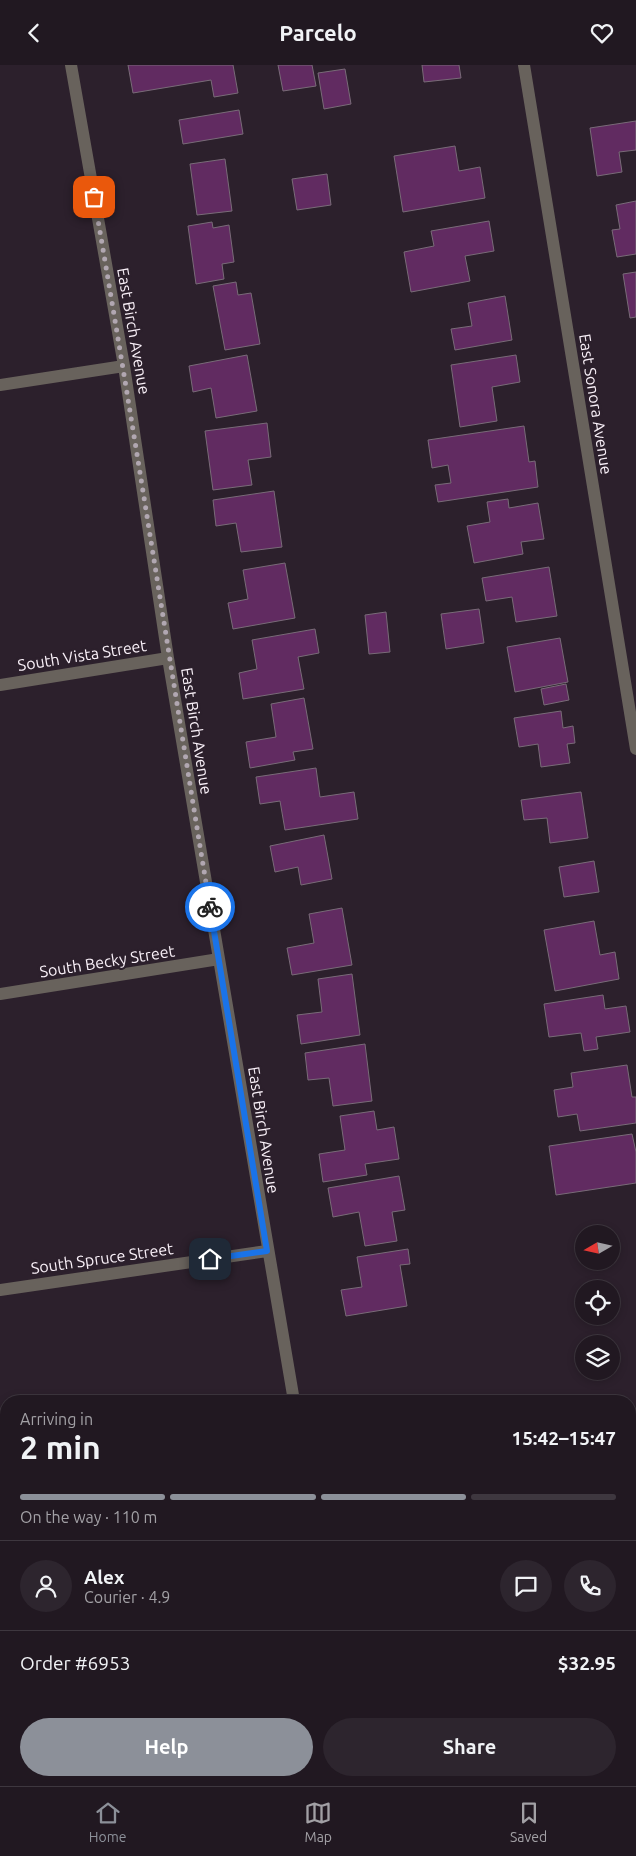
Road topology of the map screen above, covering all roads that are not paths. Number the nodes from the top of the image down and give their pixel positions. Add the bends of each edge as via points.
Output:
1 (71, 65) edge
2 (524, 65) edge
3 (124, 365) junction
4 (0, 385) edge
5 (168, 658) junction
6 (0, 685) edge
7 (636, 749) edge
8 (219, 959) junction
9 (0, 994) edge
10 (267, 1251) junction
11 (0, 1289) edge
12 (293, 1395) edge

1 - 3 street, East Birch Avenue
2 - 7 street, East Sonora Avenue
3 - 4 street
3 - 5 street, East Birch Avenue
5 - 6 street, South Vista Street
5 - 8 street, East Birch Avenue
8 - 9 street, South Becky Street
8 - 10 street, East Birch Avenue
10 - 11 street, South Spruce Street
10 - 12 street, East Birch Avenue

